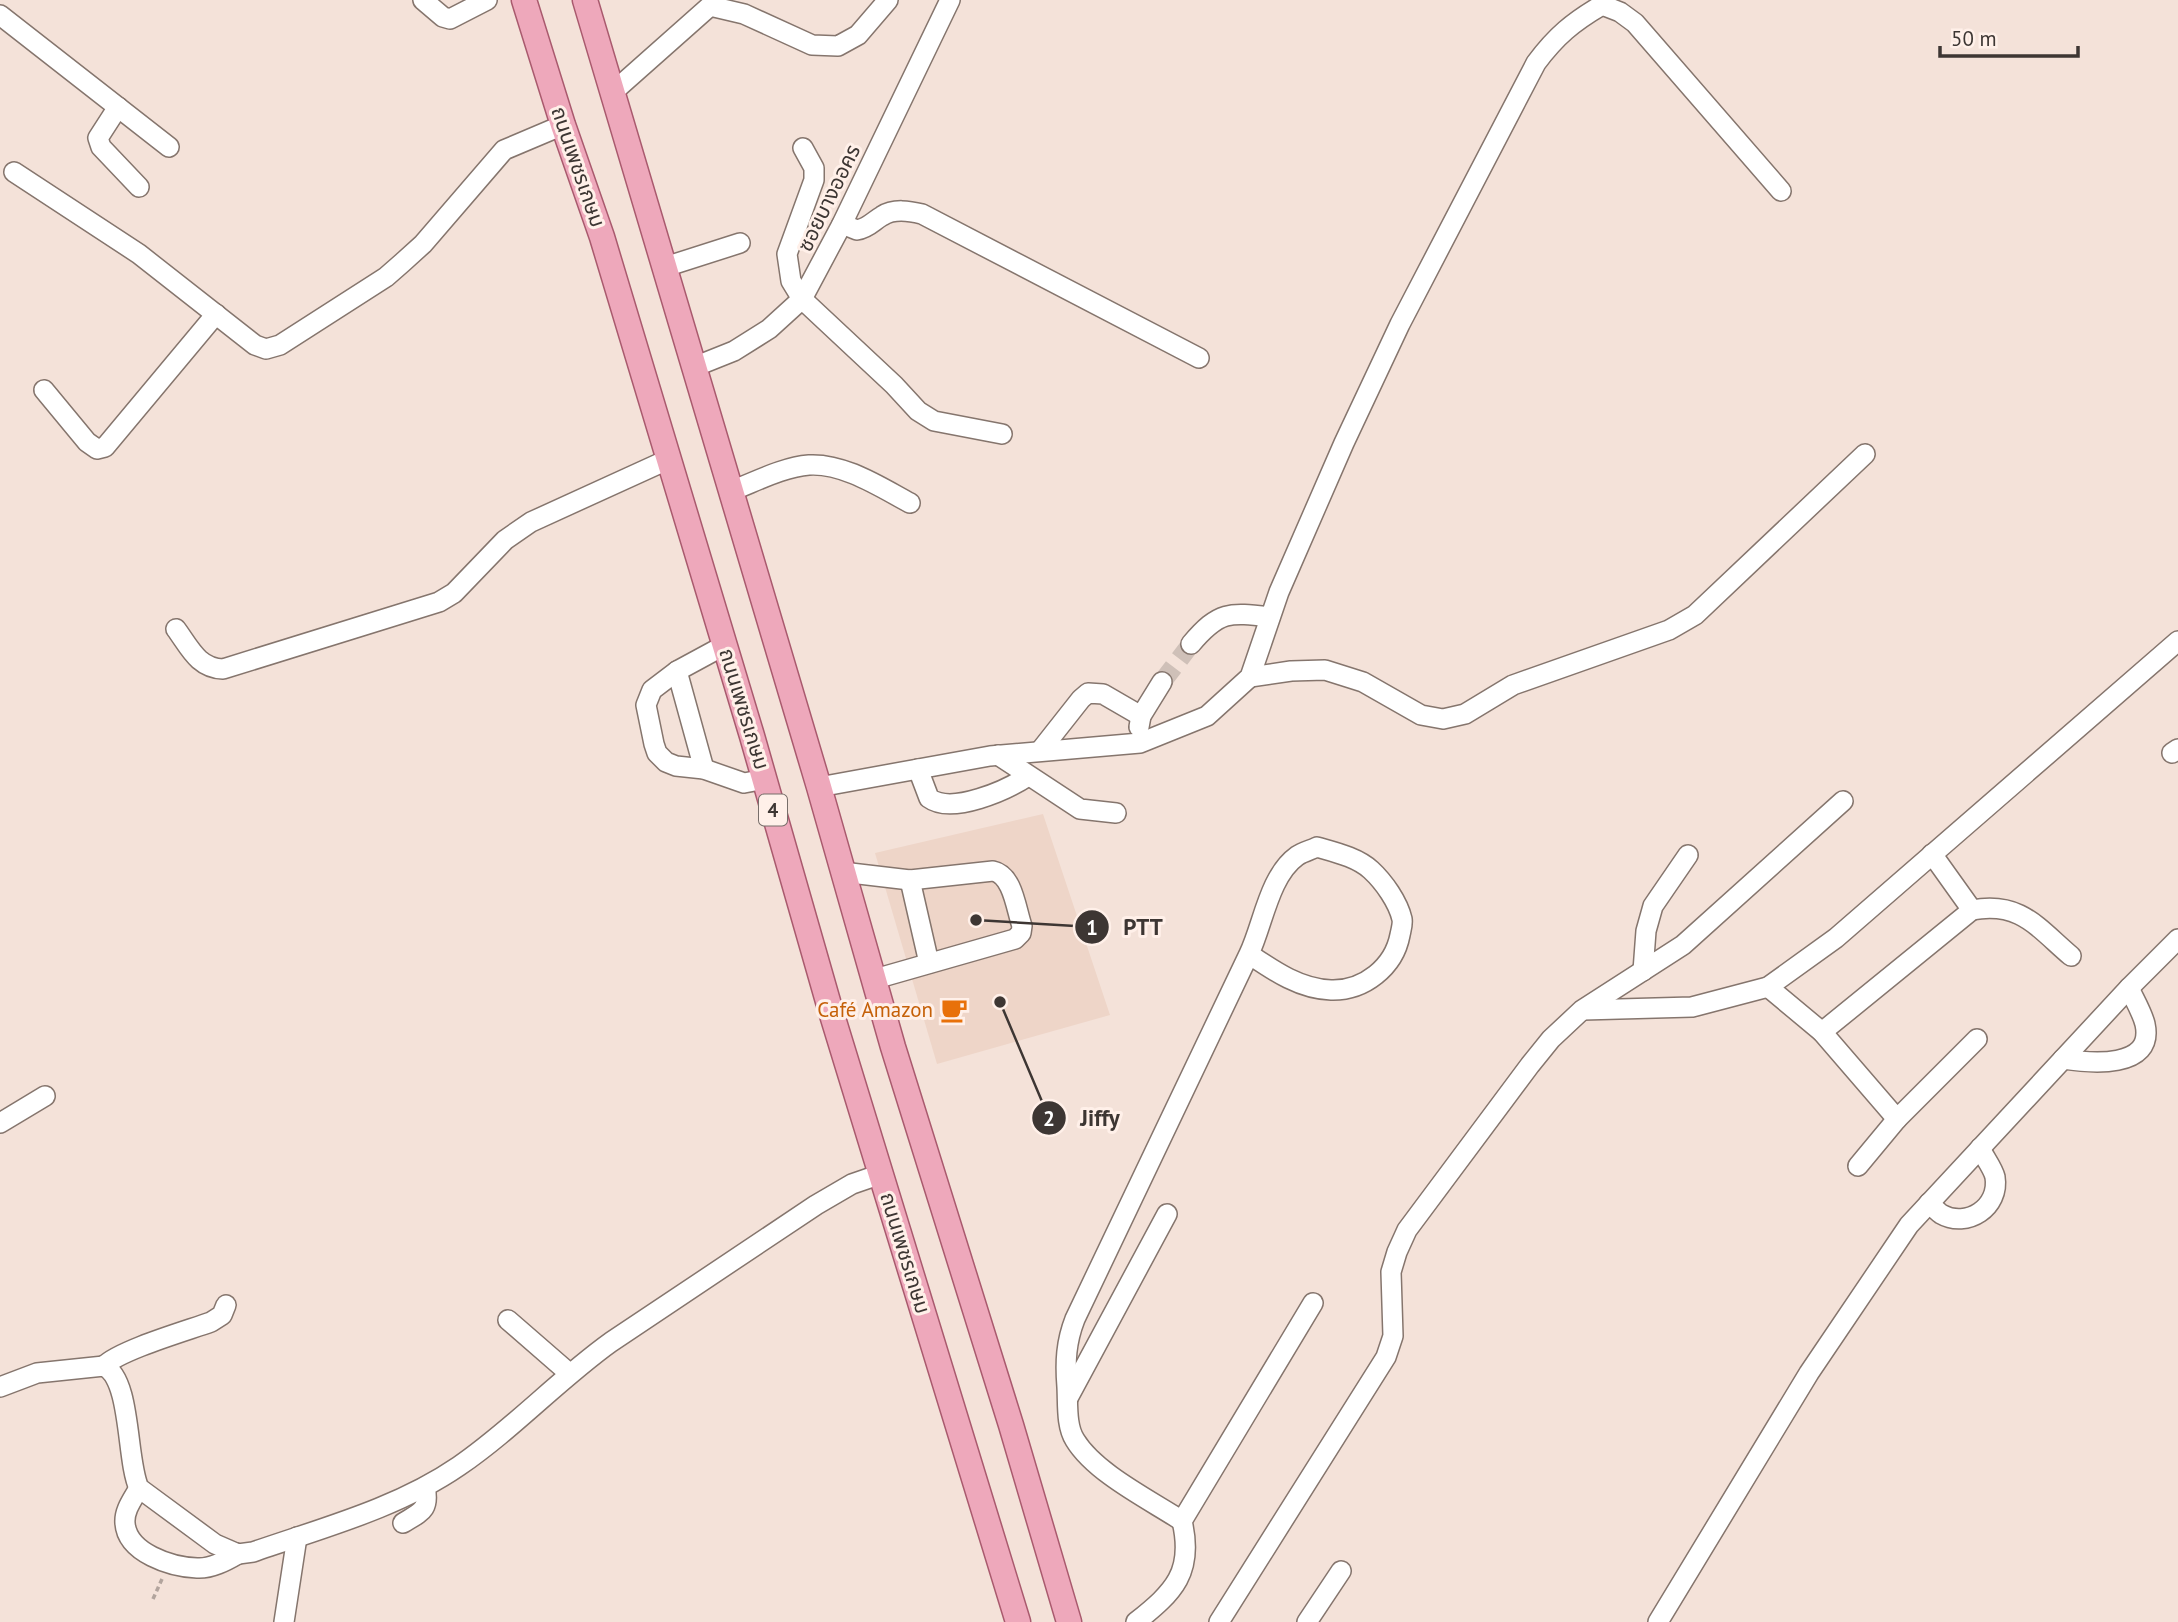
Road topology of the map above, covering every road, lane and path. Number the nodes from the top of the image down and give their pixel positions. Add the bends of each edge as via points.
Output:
1 (423, 0) edge
2 (488, 0) edge
3 (524, 0) edge
4 (585, 0) edge
5 (888, 0) edge
6 (950, 0) edge
7 (710, 3) edge
8 (461, 7) edge
9 (0, 15) edge
10 (613, 92) junction
11 (118, 107) junction
12 (563, 125) junction
13 (169, 147) dead end
14 (803, 148) dead end
15 (14, 172) dead end
16 (139, 187) dead end
17 (1781, 191) dead end
18 (842, 224) junction
19 (740, 243) dead end
20 (665, 267) junction
21 (802, 299) junction
22 (216, 314) junction
23 (1199, 358) dead end
24 (694, 367) junction
25 (44, 390) dead end
26 (1002, 434) dead end
27 (1865, 454) dead end
28 (667, 460) junction
29 (731, 491) junction
30 (910, 503) dead end
31 (1270, 617) junction
32 (176, 629) dead end
33 (2178, 640) edge
34 (1191, 644) tunnel mouth
35 (725, 645) junction
36 (677, 671) junction
37 (1250, 677) junction
38 (1163, 682) tunnel mouth
39 (1141, 716) junction
40 (1140, 743) junction
41 (1040, 751) junction
42 (998, 755) junction
43 (704, 769) junction
44 (918, 769) junction
45 (1028, 776) junction
46 (765, 779) junction
47 (819, 787) junction
48 (1843, 801) dead end
49 (1116, 813) dead end
50 (1932, 854) junction
51 (1688, 855) dead end
52 (842, 872) junction
53 (910, 880) junction
54 (1972, 910) junction
55 (2178, 939) edge
56 (1249, 954) junction
57 (2071, 956) dead end
58 (929, 963) junction
59 (1643, 971) junction
60 (874, 979) junction
61 (1768, 987) junction
62 (2129, 988) junction
63 (1582, 1010) junction
64 (1822, 1032) junction
65 (1977, 1039) dead end
66 (2063, 1059) junction
67 (45, 1096) dead end
68 (1897, 1119) junction
69 (0, 1123) edge
70 (1980, 1148) junction
71 (1858, 1166) dead end
72 (881, 1174) junction
73 (1929, 1203) junction
74 (1167, 1214) dead end
75 (1313, 1303) dead end
76 (226, 1305) dead end
77 (508, 1320) dead end
78 (104, 1366) junction
79 (569, 1373) junction
80 (0, 1387) edge
81 (1068, 1399) junction
82 (425, 1487) junction
83 (139, 1488) junction
84 (1182, 1521) junction
85 (403, 1522) dead end
86 (297, 1537) junction
87 (238, 1554) junction
88 (1341, 1571) dead end
89 (284, 1622) edge
90 (1018, 1622) edge
91 (1069, 1622) edge
92 (1136, 1622) edge
93 (1219, 1622) edge
94 (1307, 1622) edge
95 (1658, 1622) edge

1 - 8 street via 450,19
2 - 8 street
3 - 12 main road, ถนนเพชรเกษม / 4
4 - 10 main road
5 - 7 street via 858,36 838,46 812,45
6 - 18 street, ซอยบางออคร
7 - 10 street
9 - 11 street
10 - 20 main road
11 - 13 street
11 - 16 street via 98,138
12 - 22 street via 504,150 423,244 386,277 280,345 266,349 256,345
12 - 28 main road, ถนนเพชรเกษม / 4 via 602,237
14 - 21 street via 814,168 814,180 787,254 791,281
15 - 22 street via 139,254
17 - 31 street via 1635,23 1602,5 1576,20 1536,63 1400,324
18 - 21 street, ซอยบางออคร
18 - 23 street via 857,230 884,214 905,210 922,214
19 - 20 street
20 - 24 main road
21 - 24 street, ซอยบางออคร via 769,329 734,351
21 - 26 street via 918,411 934,421
22 - 25 street via 106,447 97,449 87,442
24 - 29 main road
27 - 37 street via 1695,615 1669,630 1513,685 1465,714 1443,719 1421,715 1363,682 1325,670
28 - 32 street via 531,522 439,602 223,669 209,669
28 - 35 main road, ถนนเพชรเกษม / 4
29 - 30 street via 789,469 827,466 868,480
29 - 47 main road
31 - 34 street via 1238,613 1216,619
31 - 37 street
33 - 50 street
35 - 36 street
35 - 46 main road, ถนนเพชรเกษม / 4
36 - 43 street
36 - 43 street via 647,697 654,744 666,762
37 - 40 street via 1206,716
38 - 39 street
39 - 40 street
39 - 41 street via 1103,694 1088,693
40 - 41 street
41 - 42 street
42 - 44 street
42 - 45 street
43 - 46 street via 744,783
44 - 45 street via 929,798 943,804 1000,792
44 - 47 street
45 - 49 street via 1080,809
46 - 72 main road, ถนนเพชรเกษม / 4
47 - 52 main road
48 - 59 street via 1684,945
50 - 54 street
50 - 61 street via 1836,938
51 - 59 street via 1653,906
52 - 53 street
52 - 60 main road
53 - 58 street
53 - 58 street via 1000,873 1006,878 1022,926 1015,939
54 - 57 street via 2005,908 2022,915
54 - 64 street
55 - 62 street
56 - 56 street via 1279,877 1296,857 1317,847 1343,854 1370,869 1392,895 1403,921 1399,944 1383,970 1355,988 1302,985
56 - 81 street via 1068,1337
58 - 60 street
59 - 63 street
60 - 91 main road
61 - 63 street via 1692,1007
61 - 64 street
62 - 66 street
62 - 66 street via 2145,1024 2139,1051 2103,1063
63 - 93 street via 1530,1065 1408,1230 1391,1272 1393,1336 1386,1357
64 - 68 street
65 - 68 street
66 - 70 street
67 - 69 street
68 - 71 street
70 - 73 street
70 - 73 street via 1995,1176 1995,1194 1989,1206 1972,1217 1958,1219 1941,1214
72 - 79 street via 816,1205
72 - 90 main road, ถนนเพชรเกษม / 4
73 - 95 street via 1909,1225 1809,1373
74 - 81 street
75 - 84 street
76 - 78 street via 222,1315 211,1322
77 - 79 street
78 - 80 street via 37,1373
78 - 83 street via 118,1382
79 - 82 street via 490,1443
81 - 84 street via 1074,1439 1095,1465
82 - 85 street via 425,1508
82 - 86 street
83 - 87 street via 215,1544
83 - 87 street via 125,1513 134,1545 198,1568
84 - 92 street via 1186,1558 1182,1573 1173,1590
86 - 87 street
86 - 89 street
88 - 94 street

